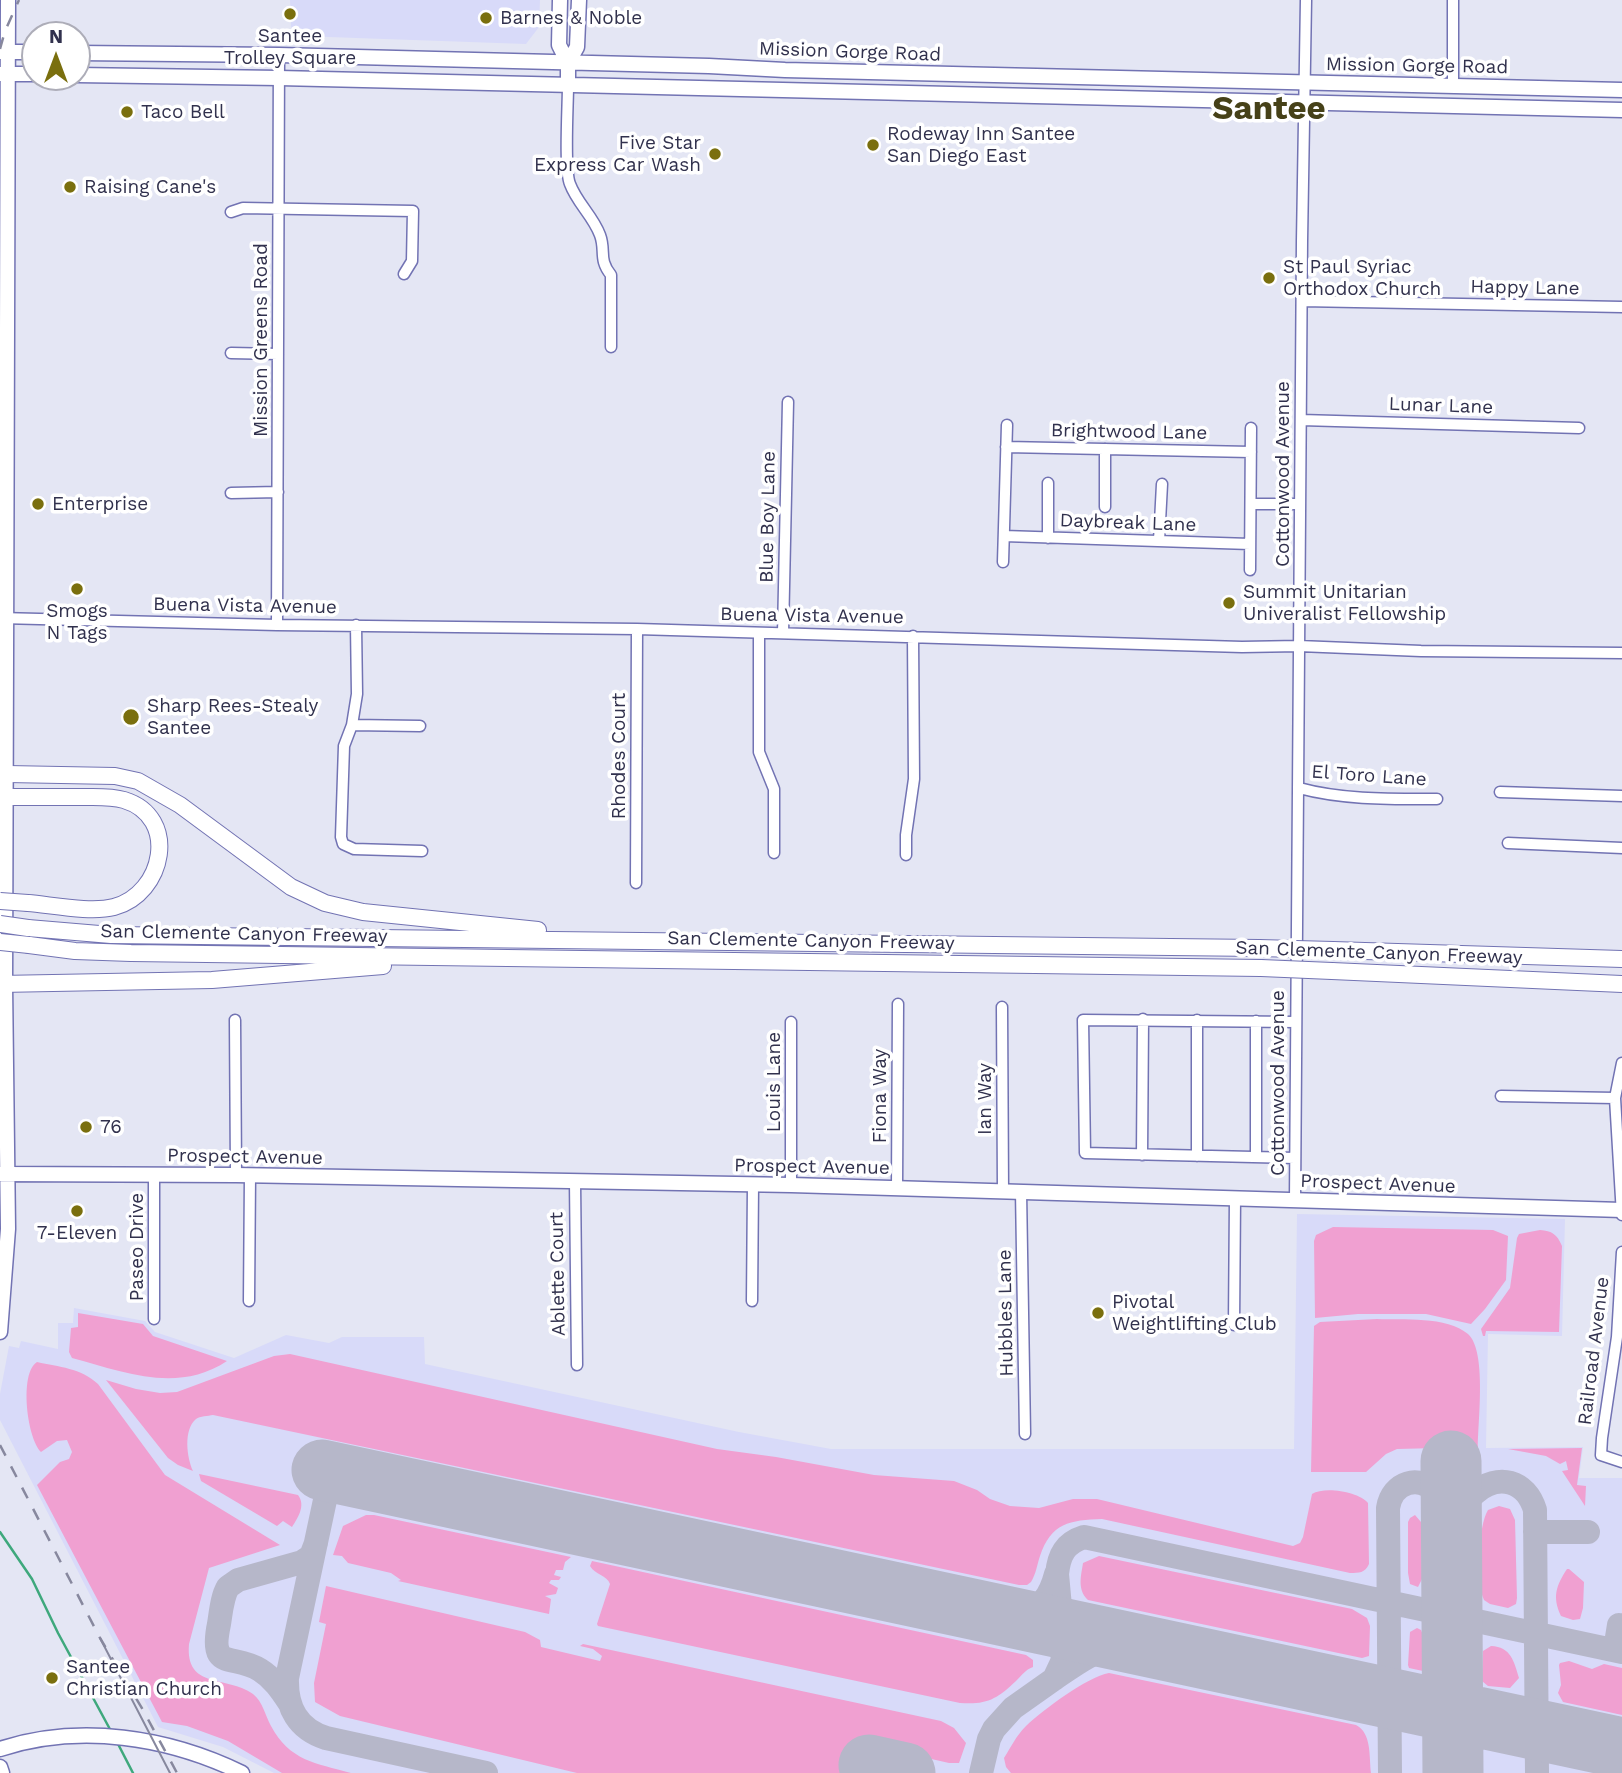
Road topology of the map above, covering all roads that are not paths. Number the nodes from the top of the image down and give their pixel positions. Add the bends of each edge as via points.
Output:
1 (8, 0) edge
2 (560, 0) edge
3 (579, 0) edge
4 (1306, 0) edge
5 (1453, 0) edge
6 (4, 52) edge
7 (91, 53) edge
8 (279, 55) junction
9 (568, 63) junction
10 (4, 74) edge
11 (91, 75) edge
12 (279, 78) junction
13 (1304, 83) junction
14 (568, 86) junction
15 (1452, 86) junction
16 (1622, 90) edge
17 (1304, 102) junction
18 (1622, 110) edge
19 (279, 208) junction
20 (231, 212) dead end
21 (404, 274) dead end
22 (1302, 301) junction
23 (1622, 307) edge
24 (611, 347) dead end
25 (231, 353) dead end
26 (278, 354) junction
27 (788, 402) dead end
28 (1301, 420) junction
29 (1007, 425) dead end
30 (1251, 428) dead end
31 (1579, 428) dead end
32 (1006, 447) junction
33 (1105, 449) junction
34 (1251, 452) junction
35 (1048, 483) dead end
36 (1162, 484) dead end
37 (278, 492) junction
38 (231, 493) dead end
39 (1251, 504) junction
40 (1300, 504) junction
41 (1105, 507) dead end
42 (1004, 536) junction
43 (1048, 538) junction
44 (1159, 541) junction
45 (1250, 544) junction
46 (1003, 562) dead end
47 (1250, 570) dead end
48 (4, 618) edge
49 (277, 625) junction
50 (356, 625) junction
51 (637, 629) junction
52 (759, 632) junction
53 (783, 634) junction
54 (913, 636) junction
55 (1299, 646) junction
56 (1622, 653) edge
57 (352, 725) junction
58 (420, 726) dead end
59 (7, 774) junction
60 (1298, 788) junction
61 (1500, 792) dead end
62 (1622, 796) edge
63 (7, 797) junction
64 (1437, 799) dead end
65 (1508, 844) dead end
66 (1622, 848) edge
67 (422, 851) dead end
68 (774, 853) dead end
69 (906, 855) dead end
70 (635, 884) dead end
71 (0, 901) edge
72 (0, 924) edge
73 (0, 942) edge
74 (691, 942) junction
75 (469, 958) junction
76 (1622, 959) edge
77 (3, 984) edge
78 (1622, 984) edge
79 (898, 1004) dead end
80 (1002, 1007) dead end
81 (1143, 1019) junction
82 (235, 1020) dead end
83 (1197, 1020) junction
84 (1256, 1021) junction
85 (791, 1022) dead end
86 (1296, 1022) junction
87 (1622, 1063) edge
88 (1501, 1096) dead end
89 (1615, 1098) junction
90 (1142, 1155) junction
91 (1196, 1156) junction
92 (1255, 1157) junction
93 (1295, 1158) junction
94 (4, 1174) edge
95 (154, 1175) junction
96 (243, 1175) junction
97 (575, 1182) junction
98 (753, 1185) junction
99 (791, 1185) junction
100 (897, 1188) junction
101 (1021, 1191) junction
102 (1003, 1192) junction
103 (1235, 1198) junction
104 (1295, 1200) junction
105 (1622, 1212) edge
106 (1622, 1252) edge
107 (249, 1301) dead end
108 (752, 1301) dead end
109 (154, 1320) dead end
110 (1234, 1325) dead end
111 (0, 1332) edge
112 (577, 1365) dead end
113 (1025, 1434) dead end
114 (1622, 1462) edge
115 (0, 1749) edge
116 (0, 1767) edge
117 (2, 1773) edge
118 (242, 1773) edge

1 - 6 main road
2 - 9 main road via 559,45
3 - 9 main road via 577,47
4 - 13 street, Cottonwood Avenue
5 - 15 street
6 - 10 main road
7 - 8 main road, Mission Gorge Road
8 - 9 main road, Mission Gorge Road
8 - 12 street, Mission Greens Road
9 - 13 main road, Mission Gorge Road
9 - 14 main road
10 - 48 main road
11 - 12 main road, Mission Gorge Road
12 - 14 main road, Mission Gorge Road
12 - 19 street, Mission Greens Road
13 - 15 main road, Mission Gorge Road
13 - 17 street, Cottonwood Avenue
14 - 17 main road, Mission Gorge Road
14 - 24 street via 568,180 601,237 603,265 611,275
15 - 16 main road, Mission Gorge Road
17 - 18 main road, Mission Gorge Road
17 - 22 street, Cottonwood Avenue
19 - 20 street
19 - 21 street via 413,211 412,261
19 - 26 street, Mission Greens Road
22 - 23 street, Happy Lane
22 - 28 street, Cottonwood Avenue
25 - 26 street
26 - 37 street, Mission Greens Road
27 - 53 street, Blue Boy Lane
28 - 31 street, Lunar Lane
28 - 40 street, Cottonwood Avenue
29 - 32 street
30 - 34 street
32 - 33 street, Brightwood Lane
32 - 42 street
33 - 34 street, Brightwood Lane
33 - 41 street
34 - 39 street
35 - 43 street
36 - 44 street
37 - 38 street
37 - 49 street, Mission Greens Road
39 - 40 street
39 - 45 street
40 - 55 street, Cottonwood Avenue
42 - 43 street, Daybreak Lane
42 - 46 street
43 - 44 street, Daybreak Lane
44 - 45 street, Daybreak Lane
45 - 47 street
48 - 49 street, Buena Vista Avenue
48 - 59 main road
49 - 50 street, Buena Vista Avenue
50 - 51 street, Buena Vista Avenue
50 - 57 street via 357,694
51 - 52 street, Buena Vista Avenue
51 - 70 street, Rhodes Court
52 - 53 street, Buena Vista Avenue
52 - 68 street via 759,752 774,789
53 - 54 street, Buena Vista Avenue
54 - 55 street, Buena Vista Avenue
54 - 69 street via 914,779
55 - 56 street, Buena Vista Avenue
55 - 60 street, Cottonwood Avenue
57 - 58 street
57 - 67 street via 344,746 344,844 354,849
59 - 63 main road
59 - 74 highway via 115,776 138,781 180,805 291,887 325,903 363,912
60 - 64 street, El Toro Lane via 1318,794
60 - 86 street, Cottonwood Avenue
61 - 62 street
63 - 71 highway, bridge via 125,800 156,828 160,857 148,883 112,908
63 - 77 main road
65 - 66 street
72 - 74 highway, San Clemente Canyon Freeway, bridge via 111,935
73 - 75 highway, San Clemente Canyon Freeway, bridge via 131,953
74 - 76 highway, San Clemente Canyon Freeway, bridge via 1259,948
75 - 77 highway via 212,980
75 - 78 highway, San Clemente Canyon Freeway, bridge via 1261,968
77 - 94 main road
79 - 100 street, Fiona Way
80 - 102 street, Ian Way
81 - 83 street
81 - 90 street
81 - 90 street via 1083,1020 1085,1153
82 - 96 street
83 - 84 street
83 - 91 street
84 - 86 street
84 - 92 street
85 - 99 street, Louis Lane
86 - 93 street, Cottonwood Avenue
87 - 89 street
88 - 89 street
89 - 105 street
90 - 91 street
91 - 92 street
92 - 93 street
93 - 104 street, Cottonwood Avenue
94 - 95 main road, Prospect Avenue
94 - 111 main road via 8,1229
95 - 96 main road, Prospect Avenue
95 - 109 street, Paseo Drive
96 - 97 main road, Prospect Avenue
96 - 107 street
97 - 98 main road, Prospect Avenue
97 - 112 street, Ablette Court
98 - 99 main road, Prospect Avenue
98 - 108 street
99 - 100 main road, Prospect Avenue
100 - 102 main road, Prospect Avenue
101 - 102 main road, Prospect Avenue
101 - 103 main road, Prospect Avenue
101 - 113 street, Hubbles Lane
103 - 104 main road, Prospect Avenue
103 - 110 street
104 - 105 main road, Prospect Avenue
106 - 114 street, Railroad Avenue via 1617,1338 1601,1455
115 - 118 main road via 44,1739 89,1736 145,1741 187,1750
116 - 117 main road

